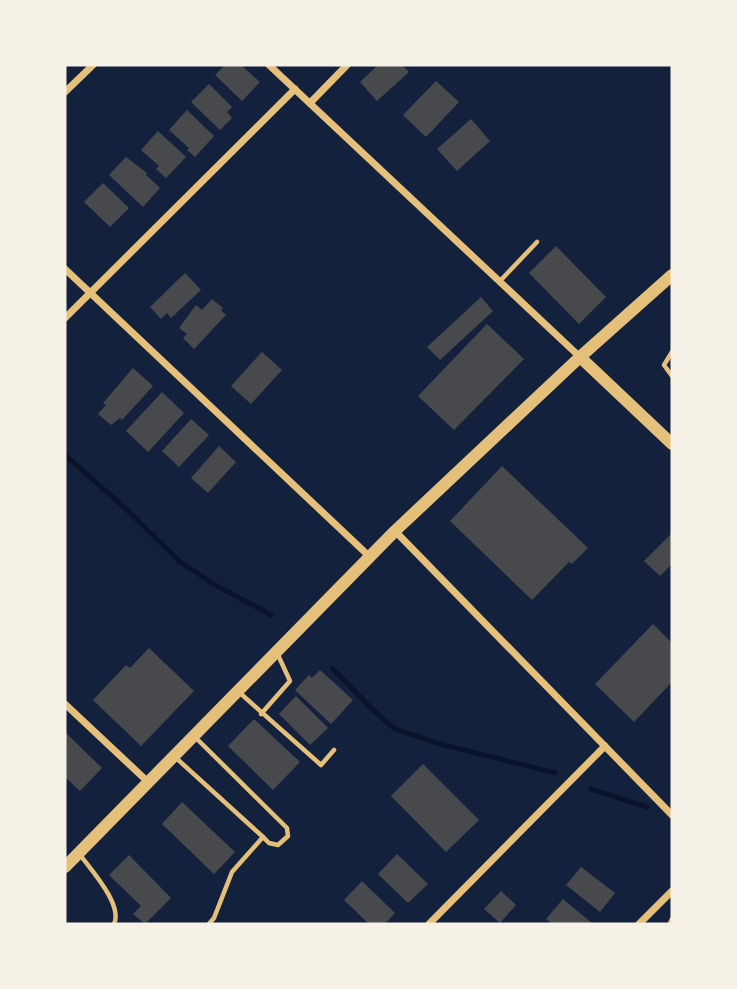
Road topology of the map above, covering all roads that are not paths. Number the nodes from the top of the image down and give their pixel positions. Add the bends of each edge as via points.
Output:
1 (93, 65) edge
2 (269, 65) edge
3 (347, 65) edge
4 (295, 89) junction
5 (65, 92) edge
6 (310, 103) junction
7 (537, 242) dead end
8 (65, 270) edge
9 (500, 281) junction
10 (670, 281) edge
11 (89, 293) junction
12 (65, 318) edge
13 (672, 352) edge
14 (580, 357) junction
15 (672, 376) edge
16 (669, 436) edge
17 (395, 531) junction
18 (370, 557) junction
19 (276, 651) junction
20 (237, 690) junction
21 (65, 704) edge
22 (261, 714) junction
23 (192, 735) junction
24 (605, 746) junction
25 (334, 750) dead end
26 (173, 755) junction
27 (147, 781) junction
28 (672, 816) edge
29 (263, 837) junction
30 (79, 853) junction
31 (65, 867) edge
32 (672, 891) edge
33 (114, 924) edge
34 (209, 924) edge
35 (429, 924) edge
36 (639, 924) edge

1 - 5 street
2 - 4 street
3 - 6 street
4 - 6 street
4 - 11 street
6 - 9 street
7 - 9 lane
8 - 11 street
9 - 14 street
10 - 14 main road
11 - 12 street
11 - 18 street
13 - 15 lane via 664,365
14 - 16 main road
14 - 17 main road
17 - 18 main road
17 - 24 street
18 - 19 main road
19 - 20 main road
19 - 22 lane via 290,681
20 - 22 lane
20 - 23 main road
21 - 27 street
22 - 25 lane via 321,765
23 - 26 main road
23 - 29 lane via 287,828 288,836 278,845
24 - 28 street
24 - 35 street
26 - 27 main road
26 - 29 lane
27 - 30 main road
29 - 34 lane via 232,872
30 - 31 main road
30 - 33 lane via 114,906
32 - 36 street

